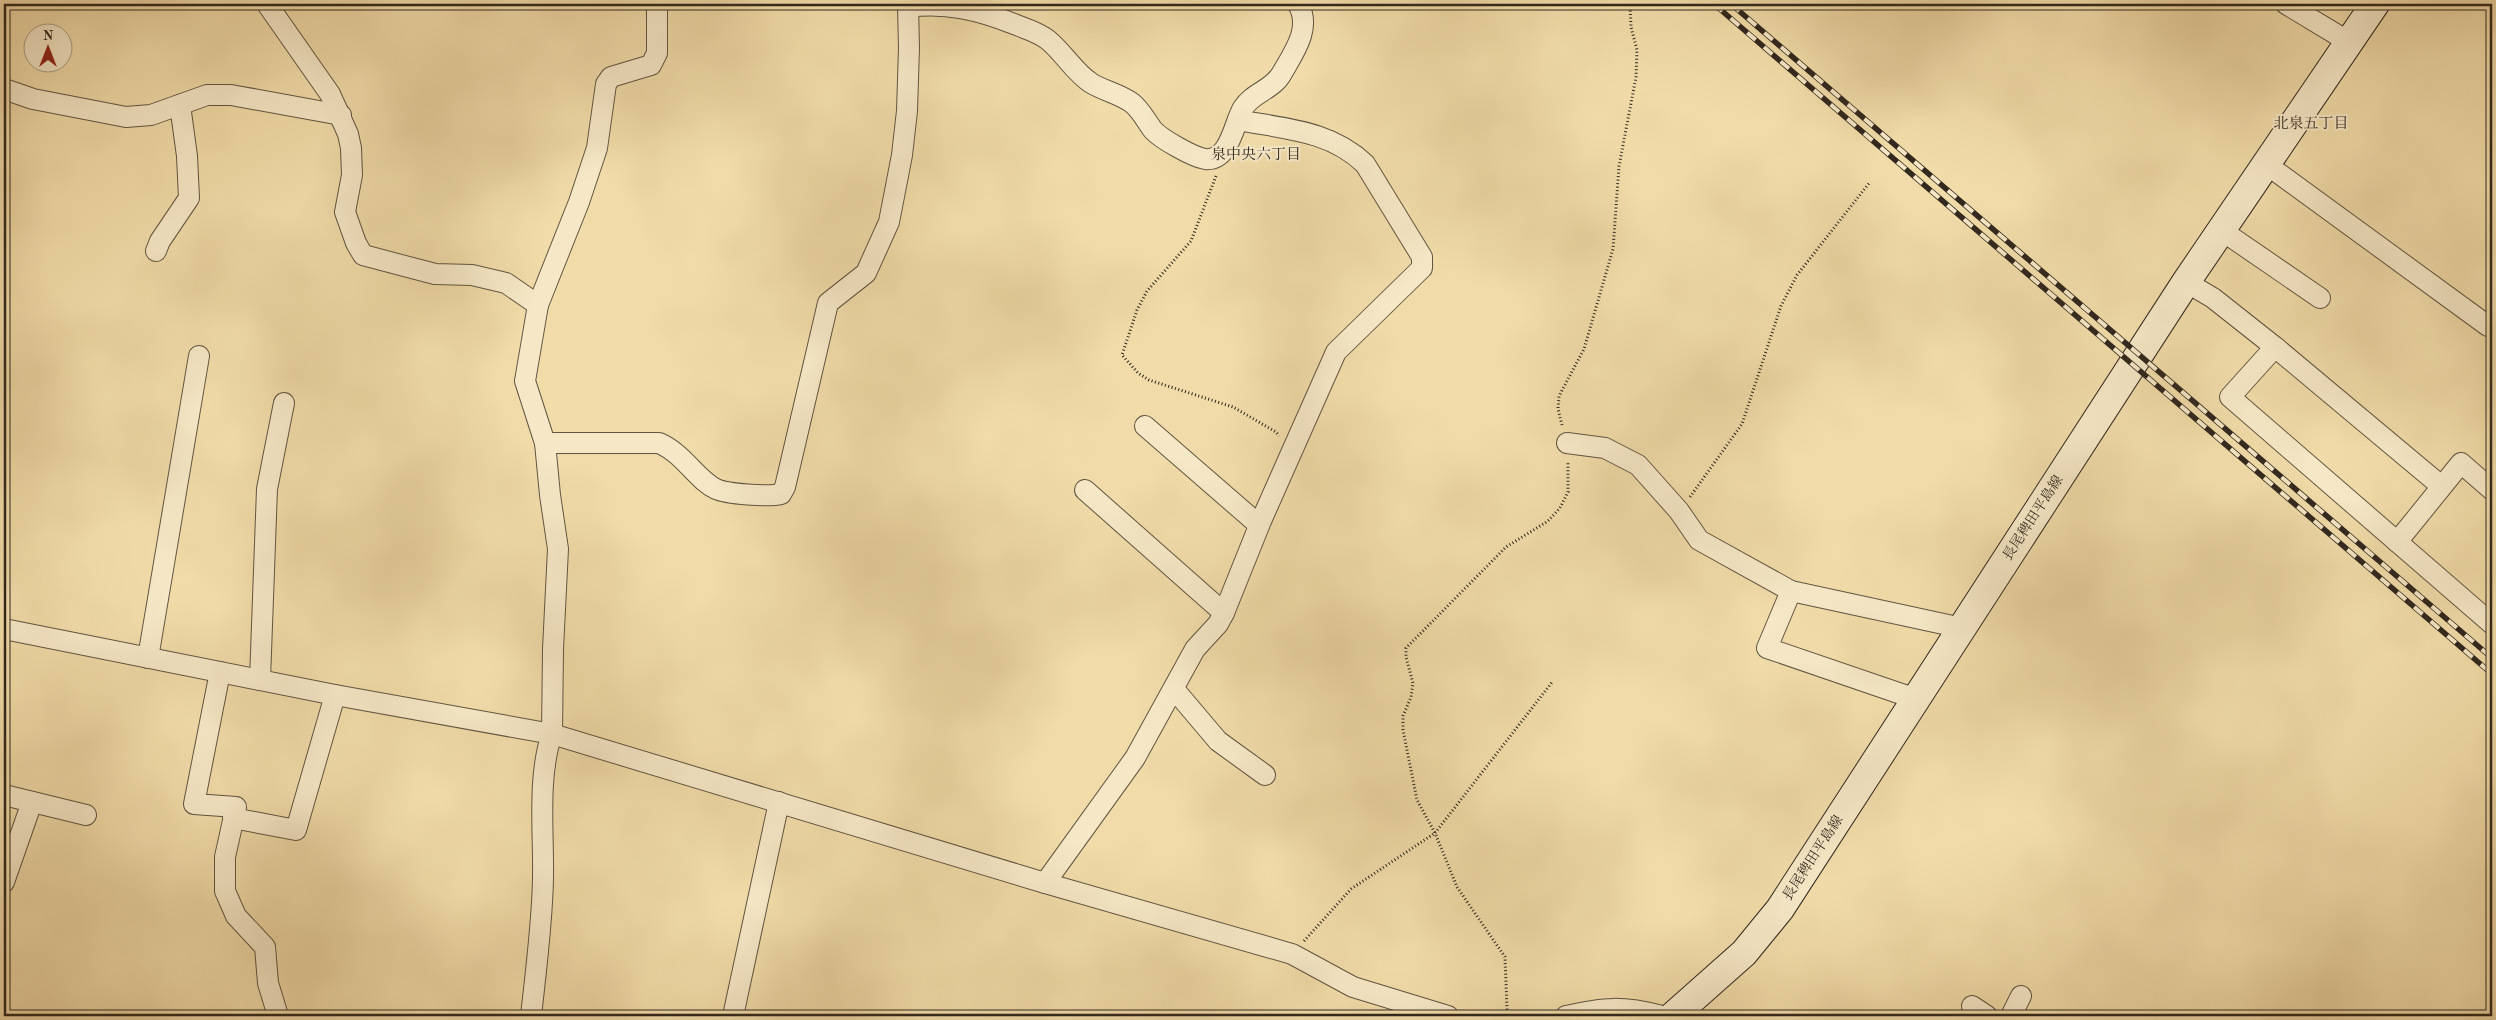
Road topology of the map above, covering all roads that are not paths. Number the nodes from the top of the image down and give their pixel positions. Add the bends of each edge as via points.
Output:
1 (267, 4) edge
2 (657, 4) edge
3 (1298, 4) edge
4 (2286, 4) edge
5 (2375, 4) edge
6 (908, 5) edge
7 (2349, 42) junction
8 (4, 90) edge
9 (180, 105) junction
10 (341, 115) junction
11 (1238, 120) junction
12 (2266, 164) junction
13 (2221, 230) junction
14 (156, 251) dead end
15 (2186, 282) junction
16 (2320, 298) dead end
17 (538, 305) junction
18 (2488, 326) dead end
19 (2275, 348) junction
20 (199, 356) dead end
21 (284, 403) dead end
22 (1145, 426) dead end
23 (545, 443) junction
24 (1567, 443) road end
25 (2440, 485) junction
26 (1085, 490) dead end
27 (2492, 490) edge
28 (1259, 525) junction
29 (2397, 542) junction
30 (1791, 591) junction
31 (1224, 613) junction
32 (2492, 624) edge
33 (1962, 628) junction
34 (4, 629) edge
35 (148, 658) junction
36 (220, 672) junction
37 (260, 680) junction
38 (1174, 690) junction
39 (335, 694) junction
40 (1916, 699) junction
41 (552, 734) junction
42 (1265, 775) dead end
43 (4, 795) edge
44 (32, 802) junction
45 (779, 802) junction
46 (86, 815) dead end
47 (233, 818) junction
48 (4, 882) edge
49 (1045, 883) junction
50 (2021, 996) dead end
51 (278, 1016) edge
52 (531, 1016) edge
53 (733, 1016) edge
54 (1448, 1016) edge
55 (1566, 1016) edge
56 (1662, 1016) edge
57 (1673, 1016) edge
58 (2011, 1016) edge

1 - 10 street
2 - 17 street via 657,53 651,65 611,77 606,84 597,148
3 - 11 street via 1303,20 1300,41 1277,83 1252,98
4 - 7 street
5 - 7 main road, 長尾稗田平島線
6 - 11 street via 964,7 1041,35 1091,82 1131,103 1154,131 1167,141 1206,159 1218,156 1226,148
6 - 23 street via 907,111 889,222 866,273 828,303 781,494 761,496 716,490 672,449 659,443
7 - 12 main road, 長尾稗田平島線
8 - 9 street via 33,99 126,117 151,115
9 - 10 street via 207,95 231,94
9 - 14 street via 189,198
10 - 17 street via 351,148 352,175 346,212 363,255 434,274 472,275 506,283
11 - 28 street via 1324,137 1354,153 1365,164 1422,257 1422,268 1418,273 1336,352
12 - 13 main road, 長尾稗田平島線
12 - 18 street
13 - 15 main road, 長尾稗田平島線
13 - 16 street
15 - 19 street via 2213,298
15 - 33 main road, 長尾稗田平島線
17 - 23 street via 525,381
19 - 25 street
19 - 29 street via 2230,397
20 - 35 street
21 - 37 street via 267,489
22 - 28 street
23 - 41 street via 558,549
24 - 30 street via 1605,448 1638,465 1679,511 1699,540
25 - 27 street via 2461,462
25 - 29 street
26 - 31 street
28 - 31 street
29 - 32 street
30 - 33 street
30 - 40 street via 1767,648
31 - 38 street via 1195,649
33 - 40 main road, 長尾稗田平島線
34 - 35 street
35 - 36 street
36 - 37 street
36 - 47 street via 194,804 236,807
37 - 39 street
38 - 42 street via 1218,742
38 - 49 street via 1135,758
39 - 41 street
39 - 47 street via 296,830
40 - 57 main road, 長尾稗田平島線 via 1780,909 1744,953
41 - 45 street
41 - 52 street via 543,794 542,911
43 - 44 street
44 - 46 street
44 - 48 street
45 - 49 street
45 - 53 street
47 - 51 street via 225,857 225,891 236,916 265,946 268,983
49 - 54 street via 1292,954 1353,987
50 - 58 street
55 - 56 street via 1602,1008 1634,1009

